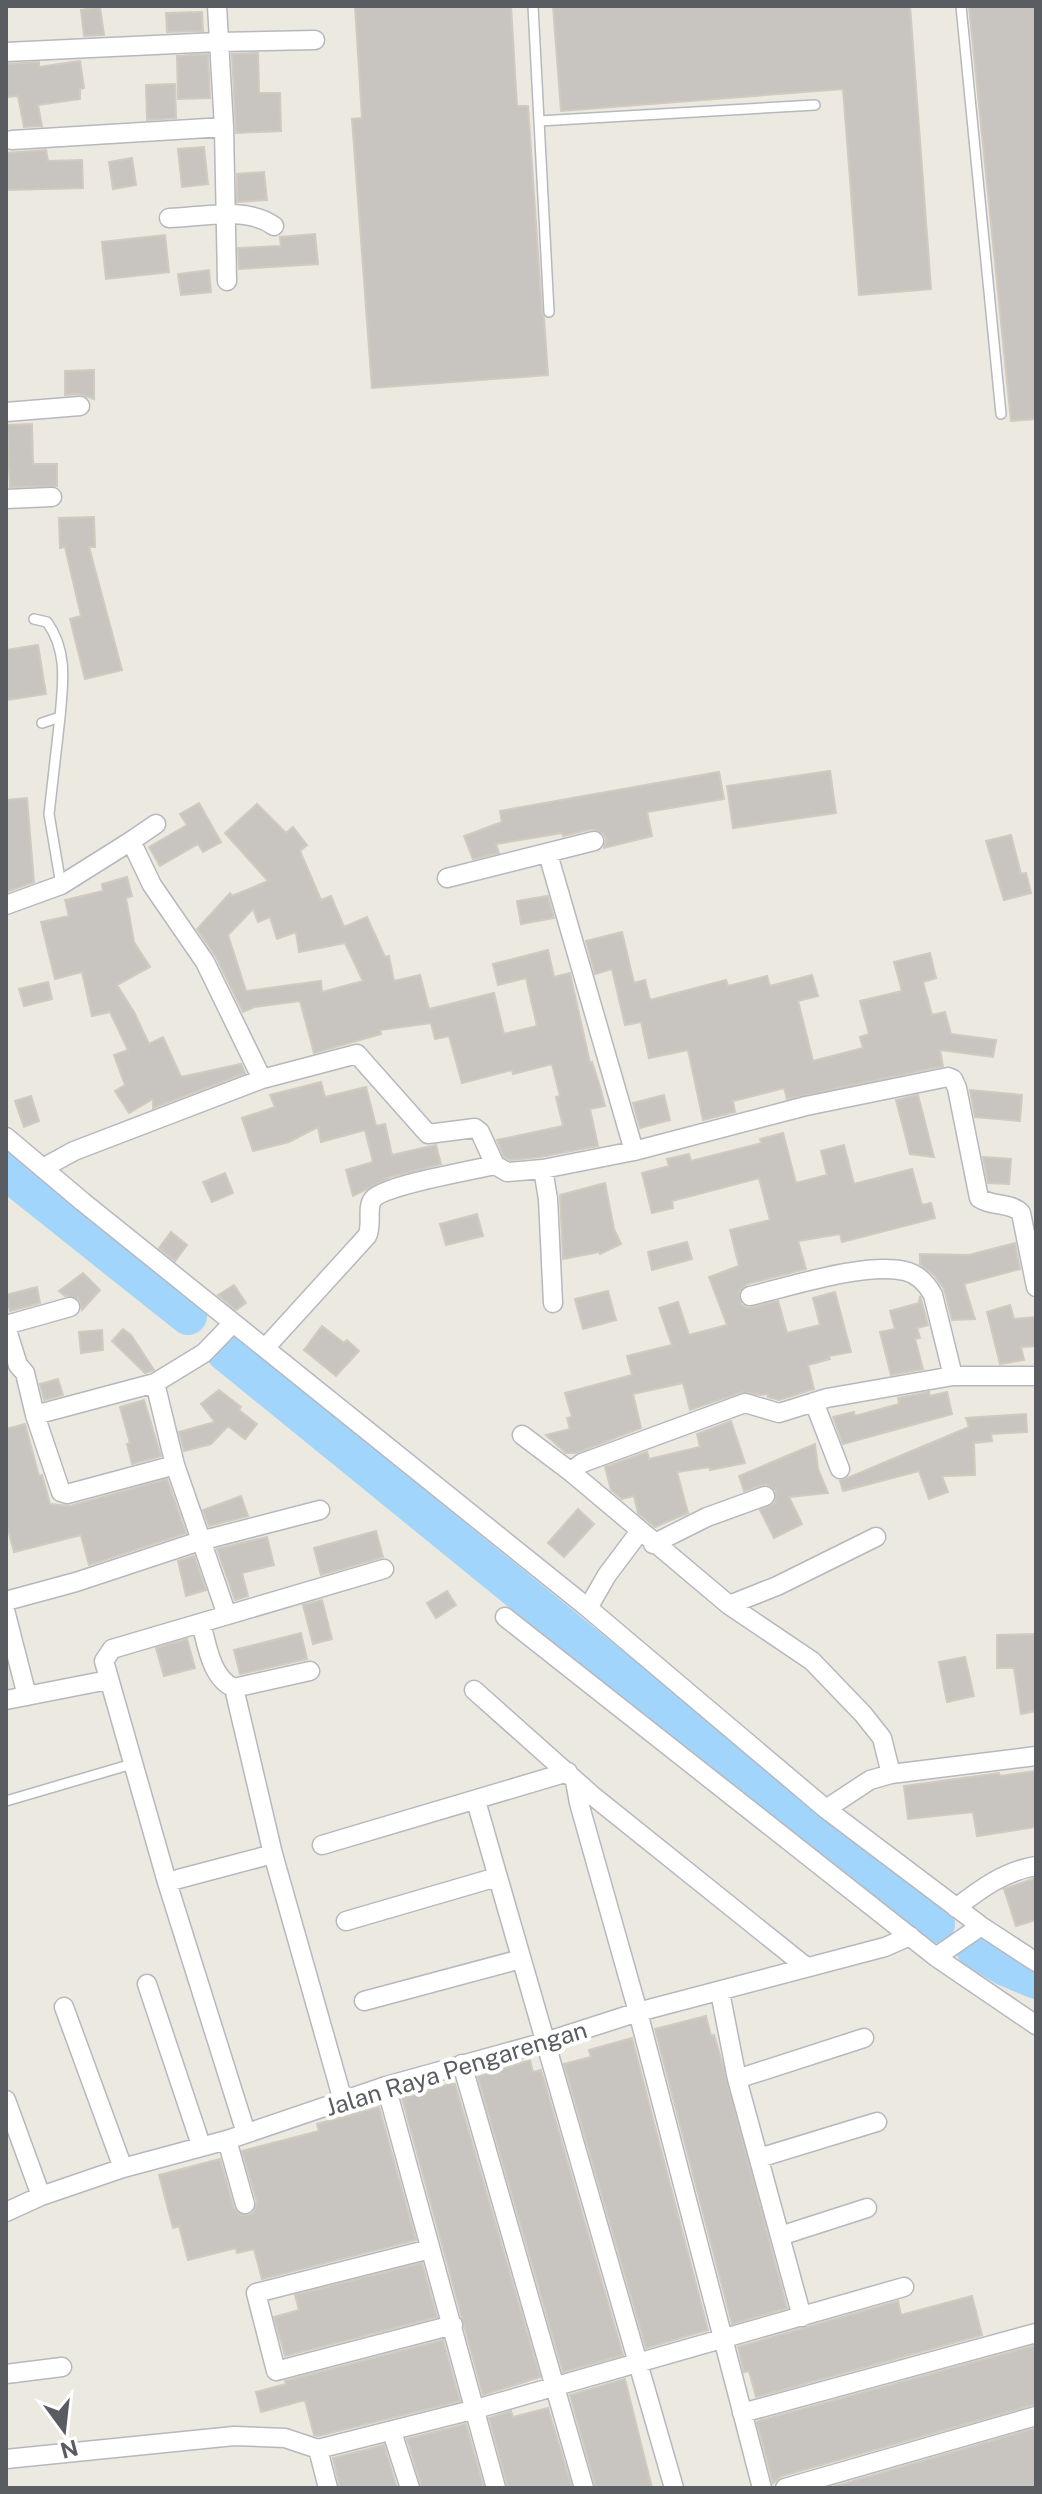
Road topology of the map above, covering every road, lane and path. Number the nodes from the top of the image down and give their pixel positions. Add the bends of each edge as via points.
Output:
1 (217, 6) edge
2 (533, 6) edge
3 (961, 6) edge
4 (315, 40) dead end
5 (218, 42) junction
6 (6, 52) edge
7 (815, 105) dead end
8 (539, 121) junction
9 (224, 127) junction
10 (12, 140) dead end
11 (225, 216) junction
12 (169, 218) dead end
13 (274, 226) dead end
14 (227, 281) dead end
15 (549, 312) dead end
16 (80, 406) dead end
17 (6, 412) edge
18 (1001, 414) dead end
19 (52, 497) dead end
20 (6, 499) edge
21 (34, 619) dead end
22 (60, 717) junction
23 (42, 723) dead end
24 (156, 824) dead end
25 (131, 841) junction
26 (594, 841) dead end
27 (548, 854) junction
28 (447, 878) dead end
29 (61, 885) junction
30 (6, 905) edge
31 (262, 1079) junction
32 (6, 1137) edge
33 (634, 1151) junction
34 (495, 1165) junction
35 (43, 1168) junction
36 (543, 1169) junction
37 (1036, 1287) edge
38 (750, 1296) dead end
39 (553, 1303) dead end
40 (70, 1307) dead end
41 (6, 1326) edge
42 (228, 1329) junction
43 (266, 1347) junction
44 (12, 1365) edge
45 (953, 1376) junction
46 (1036, 1376) edge
47 (155, 1383) junction
48 (814, 1402) junction
49 (35, 1415) junction
50 (522, 1435) dead end
51 (175, 1465) junction
52 (840, 1469) dead end
53 (571, 1472) junction
54 (765, 1496) dead end
55 (320, 1510) dead end
56 (647, 1537) junction
57 (876, 1537) dead end
58 (200, 1541) junction
59 (384, 1569) dead end
60 (6, 1601) edge
61 (729, 1605) junction
62 (588, 1608) junction
63 (6, 1614) edge
64 (227, 1615) junction
65 (505, 1617) dead end
66 (201, 1623) junction
67 (310, 1671) dead end
68 (108, 1680) junction
69 (234, 1688) junction
70 (474, 1690) dead end
71 (27, 1696) junction
72 (6, 1700) edge
73 (1036, 1756) edge
74 (132, 1764) junction
75 (891, 1774) junction
76 (572, 1776) junction
77 (6, 1801) edge
78 (476, 1801) junction
79 (826, 1809) junction
80 (322, 1845) dead end
81 (273, 1854) junction
82 (1036, 1866) edge
83 (497, 1877) junction
84 (167, 1882) junction
85 (956, 1908) junction
86 (346, 1921) dead end
87 (910, 1936) junction
88 (968, 1937) junction
89 (936, 1957) junction
90 (521, 1959) junction
91 (1036, 1962) edge
92 (805, 1966) junction
93 (147, 1984) dead end
94 (720, 1992) junction
95 (364, 2001) dead end
96 (64, 2007) dead end
97 (638, 2012) junction
98 (1036, 2025) edge
99 (864, 2038) dead end
100 (545, 2042) junction
101 (462, 2064) junction
102 (737, 2079) junction
103 (386, 2086) junction
104 (6, 2100) edge
105 (343, 2101) junction
106 (877, 2122) dead end
107 (246, 2133) junction
108 (227, 2140) junction
109 (201, 2145) junction
110 (759, 2158) junction
111 (123, 2168) junction
112 (41, 2196) junction
113 (245, 2204) dead end
114 (867, 2208) dead end
115 (6, 2212) edge
116 (780, 2236) junction
117 (430, 2249) junction
118 (904, 2287) dead end
119 (802, 2317) junction
120 (453, 2325) junction
121 (1036, 2333) edge
122 (723, 2339) junction
123 (639, 2362) junction
124 (62, 2367) dead end
125 (6, 2374) edge
126 (555, 2386) junction
127 (476, 2409) junction
128 (742, 2413) junction
129 (1036, 2416) edge
130 (392, 2432) junction
131 (318, 2449) junction
132 (6, 2459) edge
133 (328, 2488) edge
134 (410, 2488) edge
135 (496, 2488) edge
136 (584, 2488) edge
137 (674, 2488) edge
138 (762, 2488) edge
139 (785, 2488) edge

1 - 5 street
2 - 8 lane
3 - 18 lane
4 - 5 street
5 - 6 street
5 - 9 street
7 - 8 lane
8 - 15 lane
9 - 10 street
9 - 11 street
11 - 12 street
11 - 13 street via 263,218
11 - 14 street
16 - 17 street
19 - 20 street
21 - 22 lane via 47,622 61,646
22 - 23 lane
22 - 29 lane via 49,814
24 - 25 street
25 - 29 street
25 - 31 street via 152,885 205,962
26 - 27 street
27 - 28 street
27 - 33 street
29 - 30 street
31 - 34 street via 357,1054 428,1134 475,1128
31 - 35 street via 74,1151
32 - 35 street
33 - 36 street
33 - 37 street via 806,1106 948,1077 957,1088 979,1198 1021,1213
34 - 36 street via 507,1172
34 - 43 street via 399,1187 374,1199 367,1236
35 - 42 street
36 - 39 street
38 - 45 street via 872,1269 908,1272 933,1295
40 - 41 street
41 - 44 street
42 - 43 street
42 - 47 street via 204,1353
43 - 62 street
44 - 49 street via 25,1373
45 - 46 street
45 - 48 street
47 - 49 street
47 - 51 street
48 - 52 street
48 - 53 street via 779,1413 745,1403 582,1463
49 - 51 street via 64,1494
50 - 53 street
51 - 58 street
53 - 56 street
54 - 56 street
55 - 58 street
56 - 61 street
56 - 62 street via 607,1575
57 - 61 street
58 - 60 street
58 - 64 street
59 - 64 street
61 - 75 street via 812,1661 853,1703 882,1738
62 - 79 street
63 - 71 street
64 - 66 street
65 - 87 street
66 - 68 street via 112,1649 104,1661
66 - 69 street via 217,1674
67 - 69 street
68 - 71 street
68 - 74 street
69 - 81 street
70 - 76 street
71 - 72 street
73 - 75 street
74 - 77 lane
74 - 84 street
75 - 79 street via 870,1780
76 - 78 street
76 - 92 street
76 - 97 street
78 - 80 street
78 - 83 street
79 - 85 street
81 - 84 street
81 - 105 street
82 - 85 street via 1006,1874
83 - 86 street
83 - 90 street
84 - 107 street
85 - 88 street
87 - 89 street
87 - 92 street, Jalan Raya Pengarengan
88 - 89 street
88 - 91 street
89 - 98 street
90 - 95 street
90 - 100 street
92 - 94 street, Jalan Raya Pengarengan
93 - 109 street
94 - 97 street, Jalan Raya Pengarengan
94 - 102 street
96 - 111 street
97 - 100 street, Jalan Raya Pengarengan
97 - 122 street
99 - 102 street
100 - 101 street, Jalan Raya Pengarengan
100 - 123 street
101 - 103 street, Jalan Raya Pengarengan
101 - 126 street
102 - 110 street
103 - 105 street, Jalan Raya Pengarengan
103 - 117 street
104 - 112 street
105 - 107 street, Jalan Raya Pengarengan
106 - 110 street
107 - 108 street, Jalan Raya Pengarengan
108 - 109 street, Jalan Raya Pengarengan
108 - 113 street
109 - 111 street, Jalan Raya Pengarengan
110 - 116 street
111 - 112 street, Jalan Raya Pengarengan
112 - 115 street, Jalan Raya Pengarengan
114 - 116 street
116 - 119 street
117 - 120 street
117 - 120 street via 256,2293 276,2371
118 - 119 street
119 - 122 street
120 - 127 street
121 - 128 street
122 - 123 street
122 - 128 street
123 - 126 street
123 - 137 street
124 - 125 street
126 - 127 street
126 - 136 street
127 - 130 street
127 - 135 street
128 - 138 street
129 - 139 street
130 - 131 street
130 - 134 street
131 - 132 street via 285,2438 234,2436
131 - 133 street

